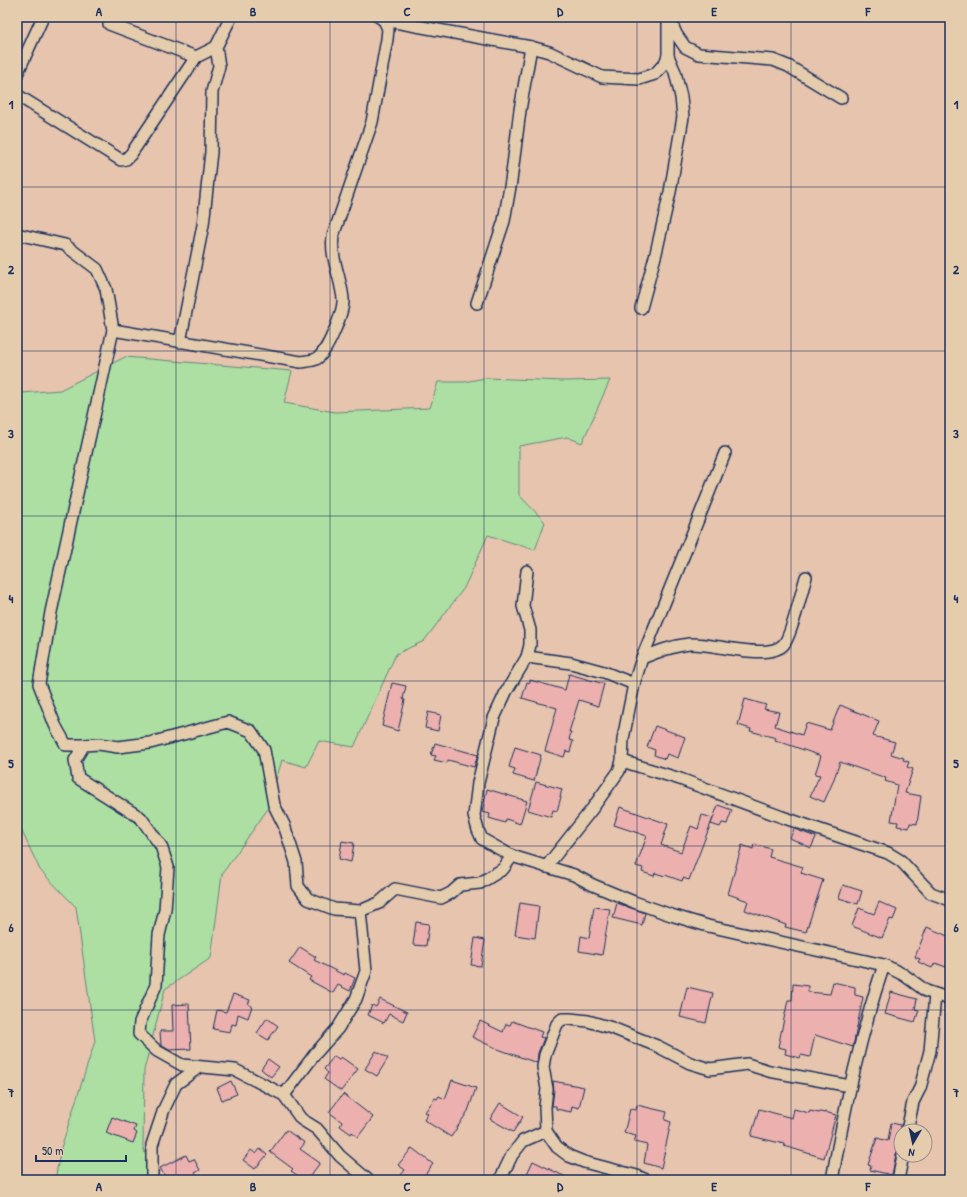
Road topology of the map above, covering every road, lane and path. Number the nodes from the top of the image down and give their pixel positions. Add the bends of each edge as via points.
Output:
1 (43, 17) edge
2 (231, 17) edge
3 (668, 17) edge
4 (382, 18) edge
5 (109, 24) dead end
6 (216, 47) junction
7 (531, 47) junction
8 (668, 56) junction
9 (196, 57) junction
10 (17, 74) edge
11 (17, 95) edge
12 (841, 98) dead end
13 (17, 234) edge
14 (477, 303) dead end
15 (641, 308) dead end
16 (113, 330) junction
17 (180, 342) junction
18 (725, 453) dead end
19 (527, 572) dead end
20 (806, 577) dead end
21 (527, 657) junction
22 (642, 658) junction
23 (634, 684) junction
24 (84, 745) junction
25 (622, 761) junction
26 (512, 856) junction
27 (546, 867) junction
28 (950, 900) edge
29 (360, 911) junction
30 (884, 965) junction
31 (935, 995) junction
32 (950, 1000) edge
33 (199, 1066) junction
34 (850, 1086) junction
35 (284, 1095) junction
36 (909, 1123) edge
37 (546, 1131) junction
38 (901, 1163) edge
39 (152, 1180) edge
40 (368, 1180) edge
41 (500, 1180) edge
42 (646, 1180) edge
43 (832, 1180) edge
44 (898, 1180) edge

1 - 10 street
2 - 6 street
3 - 8 street
3 - 12 street via 685,47 699,54 773,60 788,66
4 - 7 street
4 - 17 street via 388,29 372,122 332,247 343,300 328,345 317,359 301,362
5 - 9 street
6 - 9 street
6 - 17 street via 218,66 212,92 211,152 203,225
7 - 8 street via 549,52 602,77 632,79 655,74
7 - 14 street via 504,221
8 - 15 street via 682,97 683,117 670,192
9 - 11 street via 126,159 121,160
13 - 16 street via 65,245 97,269 106,289
16 - 17 street
16 - 24 street via 51,612 39,684 66,746
18 - 22 street
19 - 21 street via 523,606 530,630
20 - 22 street via 790,630 784,644 775,650 760,652 690,644
21 - 23 street via 571,663
21 - 26 street via 494,718 478,783 474,816 482,839
22 - 23 street
23 - 25 street via 623,739
24 - 29 street via 108,744 118,747 150,743 228,722 251,731 264,750 274,805 284,825 296,862 298,886 308,899 334,909
24 - 33 street via 75,760 78,778 141,818 161,846 168,867 165,910 158,935 156,985 140,1022 139,1034 157,1051 182,1065
25 - 27 street via 619,771 592,809
25 - 28 street via 888,853 901,861 931,893
26 - 27 street
26 - 29 street via 503,869 480,883 460,885 441,898 395,889 379,903
27 - 30 street via 574,875 634,902 708,926
29 - 35 street via 366,971 356,999 338,1028
30 - 31 street
30 - 34 street
31 - 32 street
31 - 36 street via 930,1051
33 - 35 street via 235,1070
33 - 39 street via 176,1084 164,1109 152,1145
34 - 37 street via 746,1064 710,1069 690,1063 657,1046 612,1028 562,1019 557,1024 543,1066 547,1089
34 - 43 street
35 - 40 street via 301,1119 318,1129 340,1156
37 - 41 street via 523,1141
37 - 42 street via 557,1147 569,1156
38 - 44 street

